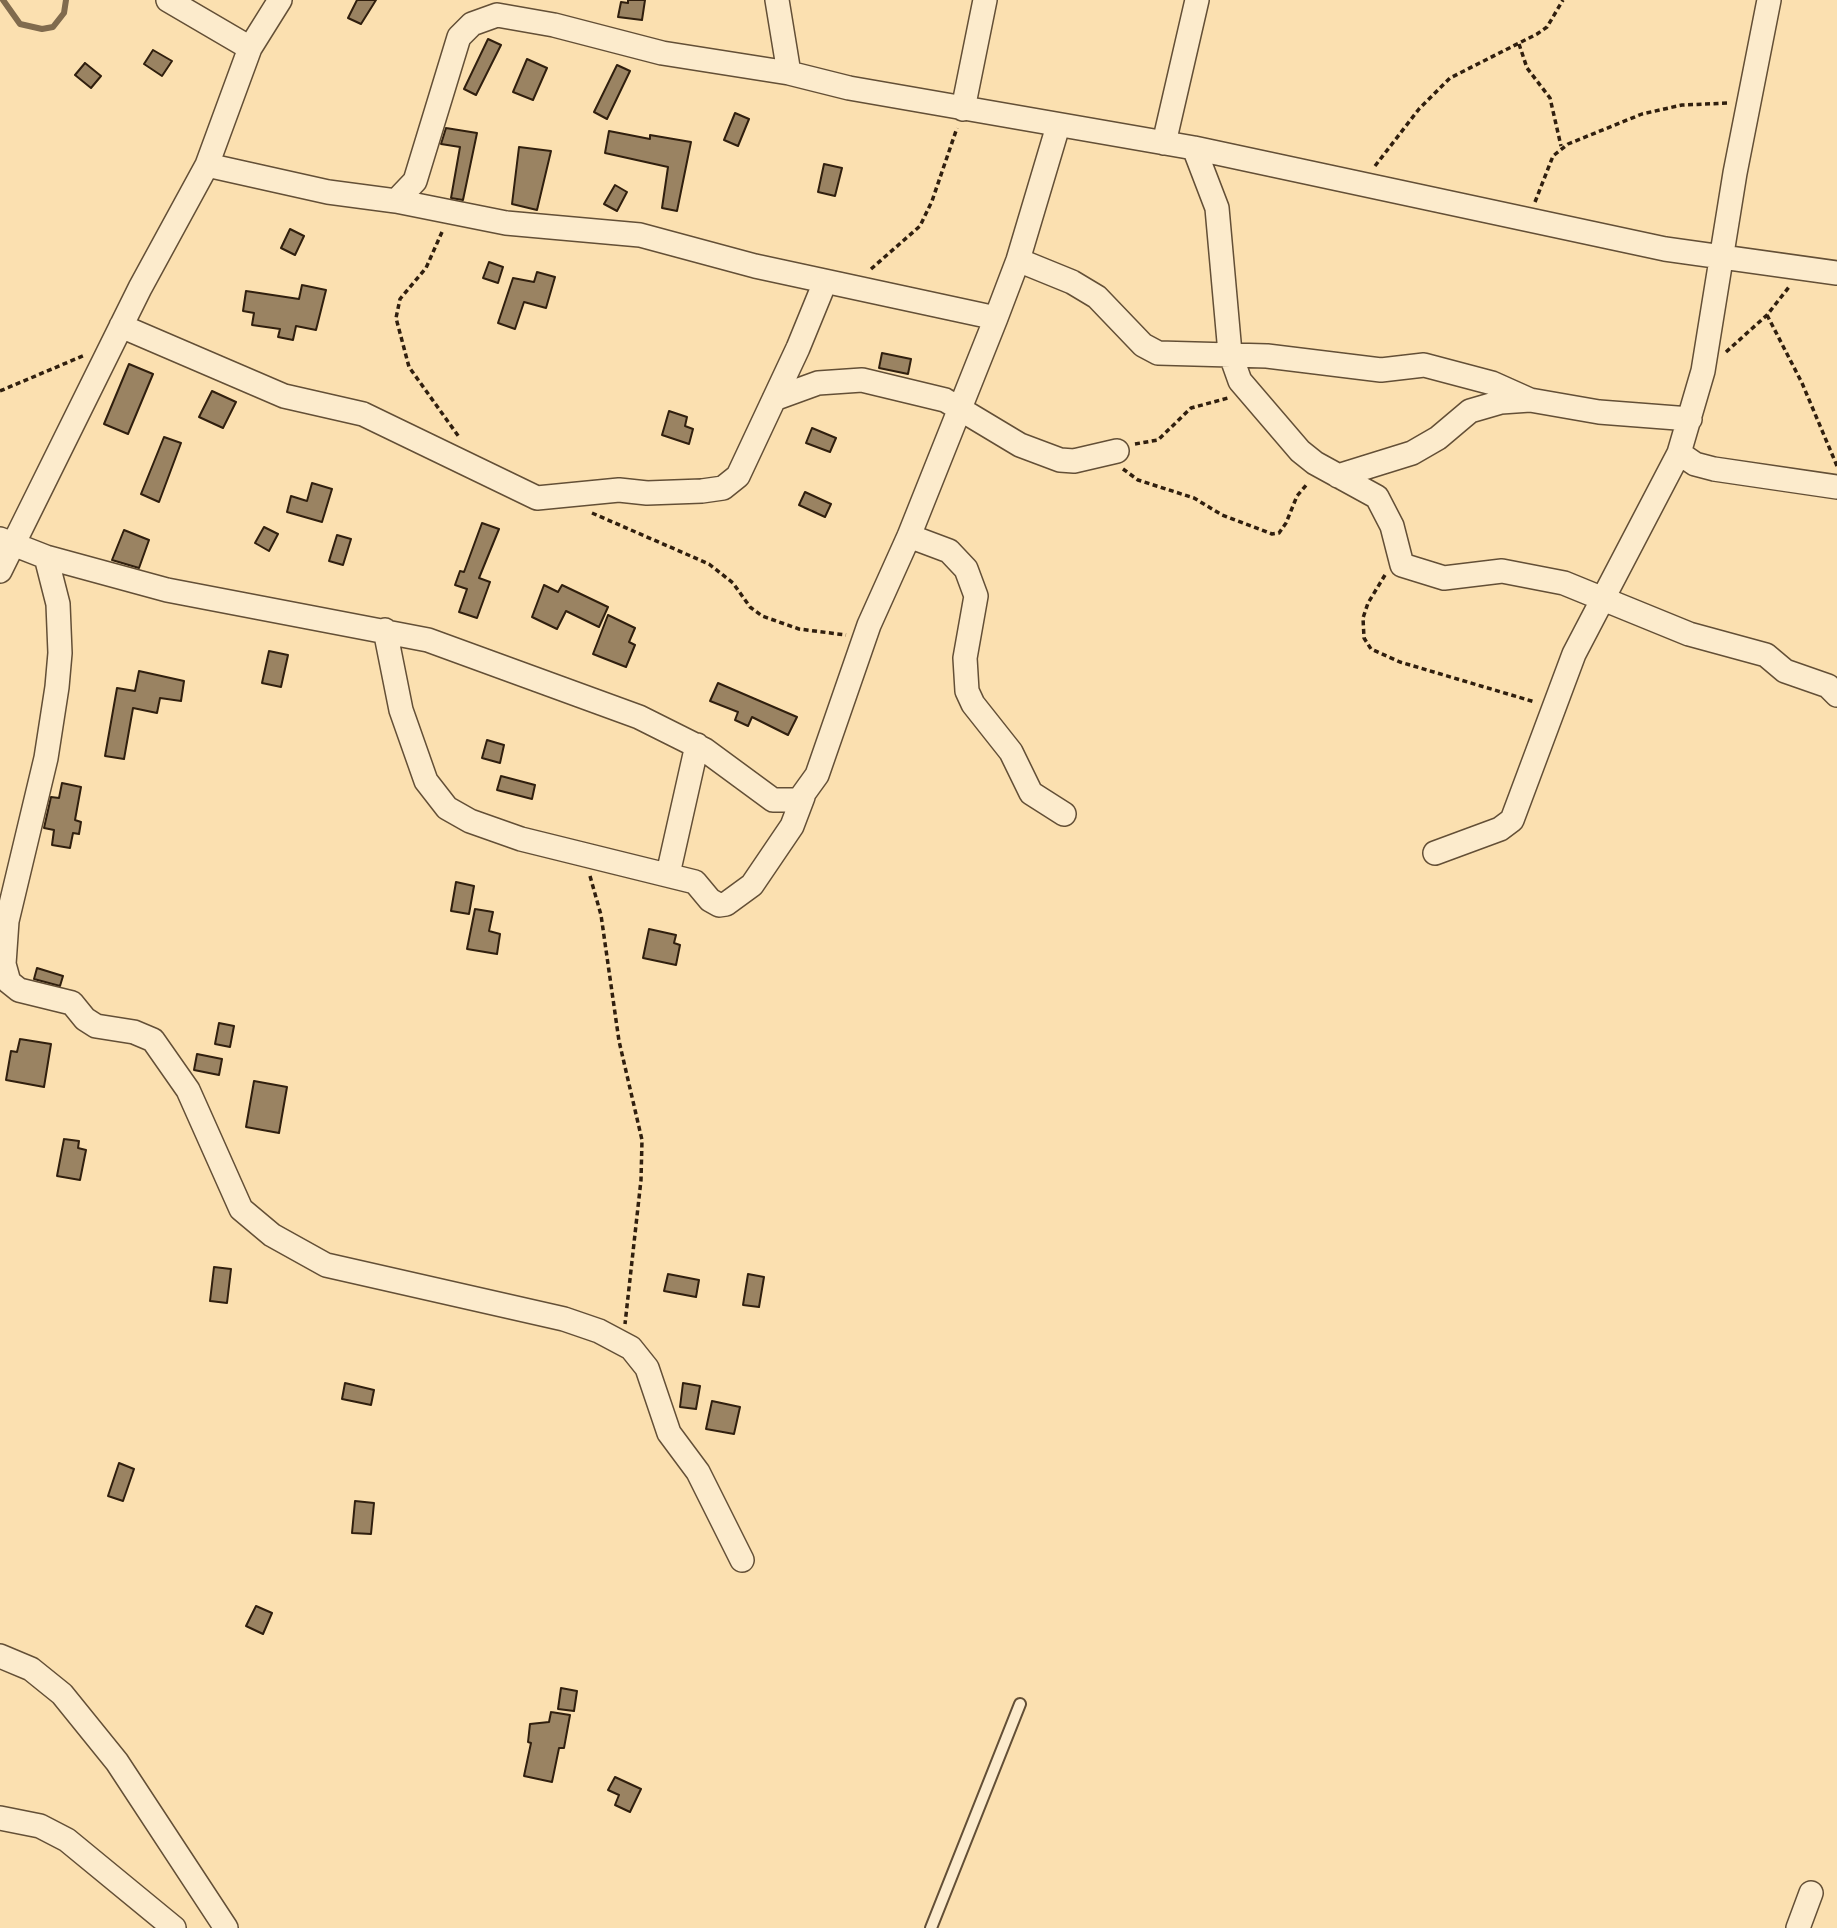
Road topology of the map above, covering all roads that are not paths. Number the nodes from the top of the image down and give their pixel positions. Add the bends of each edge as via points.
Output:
1 (168, 0) edge
2 (279, 0) edge
3 (777, 0) edge
4 (985, 0) edge
5 (1197, 0) edge
6 (1769, 0) edge
7 (250, 48) junction
8 (789, 73) junction
9 (963, 109) junction
10 (1058, 126) junction
11 (1164, 143) junction
12 (1194, 148) junction
13 (207, 165) junction
14 (396, 201) junction
15 (1720, 257) junction
16 (1018, 260) junction
17 (1837, 273) edge
18 (834, 284) junction
19 (996, 318) junction
20 (117, 335) junction
21 (1230, 353) junction
22 (774, 400) junction
23 (1530, 400) junction
24 (960, 407) junction
25 (1690, 419) junction
26 (1118, 451) road end
27 (1679, 453) junction
28 (1333, 473) junction
29 (1837, 487) edge
30 (909, 536) junction
31 (7, 542) edge
32 (46, 557) junction
33 (0, 571) edge
34 (1605, 598) junction
35 (385, 630) junction
36 (1837, 695) edge
37 (697, 745) junction
38 (803, 797) junction
39 (1064, 814) dead end
40 (1435, 853) dead end
41 (668, 874) junction
42 (742, 1560) dead end
43 (0, 1656) edge
44 (1020, 1704) dead end
45 (0, 1818) edge
46 (1811, 1893) dead end
47 (174, 1928) edge
48 (226, 1928) edge
49 (931, 1928) edge
50 (1798, 1928) edge

1 - 7 street
2 - 7 street
3 - 8 street
4 - 9 street
5 - 11 street
6 - 15 street
7 - 13 street
8 - 9 street via 849,89
8 - 14 street via 662,53 554,25 490,15 467,27 456,42 415,181
9 - 10 street
10 - 11 street
10 - 16 street
11 - 12 street
12 - 15 street
12 - 21 street via 1220,220
13 - 14 street via 328,192
13 - 20 street
14 - 18 street via 506,223 640,235
15 - 17 street
15 - 25 street via 1703,371
16 - 19 street
16 - 21 street via 1097,297 1151,350 1167,355
18 - 19 street
18 - 22 street
19 - 24 street
20 - 22 street via 284,396 363,414 530,495 563,497 618,490 647,494 728,486 738,476
20 - 31 street
21 - 23 street via 1381,370 1432,366 1492,383
21 - 28 street via 1240,381 1251,395 1300,451
22 - 24 street via 818,383 852,380 905,389
23 - 25 street via 1599,412
23 - 28 street via 1474,410 1412,453
24 - 26 street via 1009,439 1060,460
24 - 30 street
25 - 27 street
27 - 29 street via 1714,469
27 - 34 street
28 - 34 street via 1377,497 1406,568 1450,578 1502,571 1564,583
30 - 38 street via 885,583 817,775
30 - 39 street via 949,551 966,569 975,596 965,658 967,691 1011,752 1031,793
31 - 32 street
31 - 33 street
32 - 35 street via 167,590
32 - 42 street via 58,604 57,687 46,758 7,921 4,964 9,982 19,990 72,1003 96,1026 153,1040 188,1090 241,1209 272,1235 326,1265 540,1313 623,1343 647,1368 669,1433 698,1472
34 - 36 street via 1689,634 1766,655 1785,671 1828,686
34 - 40 street via 1574,654 1512,820 1500,829
35 - 37 street via 428,640 639,717
35 - 41 street via 410,740 426,781 455,814 490,828
37 - 38 street via 773,800
37 - 41 street
38 - 41 street via 792,826 752,885 726,904 713,902 697,883
43 - 48 street via 31,1669 62,1694 117,1762
44 - 49 lane
45 - 47 street via 52,1830
46 - 50 street

